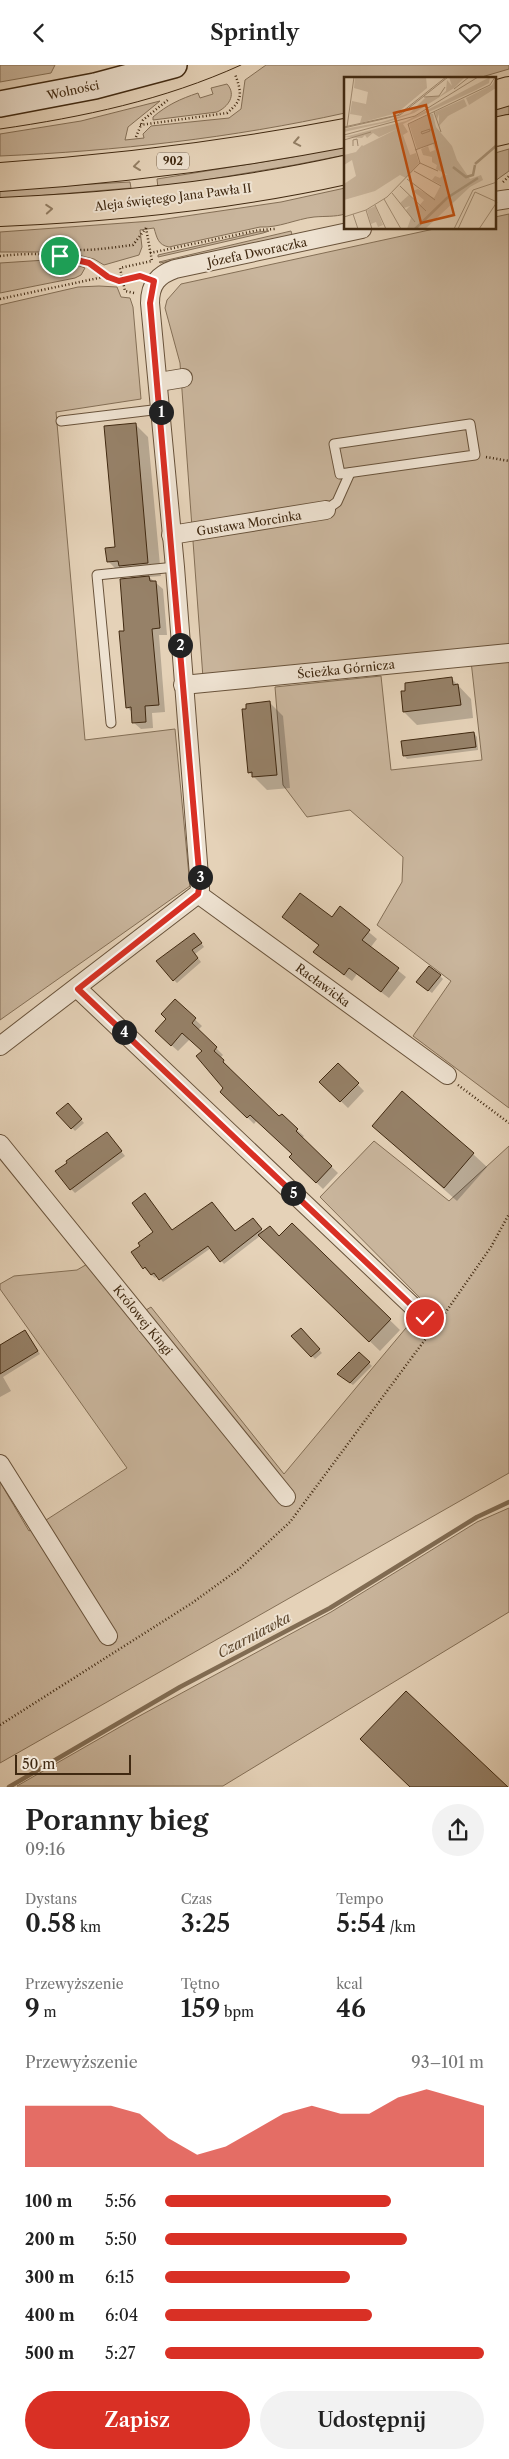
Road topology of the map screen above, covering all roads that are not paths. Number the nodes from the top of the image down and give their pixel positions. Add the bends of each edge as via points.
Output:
1 (174, 65) edge
2 (509, 91) edge
3 (496, 95) edge
4 (0, 104) edge
5 (509, 129) edge
6 (496, 132) edge
7 (344, 133) edge
8 (344, 170) edge
9 (0, 177) edge
10 (509, 199) edge
11 (496, 201) edge
12 (0, 212) edge
13 (357, 230) edge
14 (183, 378) dead end
15 (158, 382) junction
16 (161, 409) junction
17 (61, 421) dead end
18 (350, 473) junction
19 (326, 510) joint
20 (171, 535) junction
21 (174, 567) junction
22 (509, 653) edge
23 (183, 685) junction
24 (111, 723) dead end
25 (198, 894) junction
26 (78, 989) junction
27 (0, 1046) edge
28 (447, 1075) road end
29 (0, 1144) edge
30 (425, 1318) dead end
31 (0, 1464) edge
32 (286, 1497) dead end
33 (108, 1636) dead end

1 - 4 street, Wolności via 95,86
2 - 3 main road
5 - 6 main road
7 -> 9 main road, 902 via 176,161
12 -> 8 main road, Aleja świętego Jana Pawła II via 125,204 226,192
10 - 11 street
13 - 15 street, Józefa Dworaczka via 175,269 154,281 150,303
14 - 15 street
15 - 16 street
16 - 17 lane
16 - 20 street
18 - 18 lane via 340,473 334,444 470,424 475,455
18 - 19 lane via 337,502
19 - 20 street, Gustawa Morcinka
20 - 21 street
21 - 23 street
21 - 24 lane via 97,575
22 - 23 street, Ścieżka Górnicza
23 - 25 street via 200,883
25 - 26 street
25 - 28 street, Racławicka
26 - 27 street
26 - 30 street
29 - 32 street, Królowej Kingi
31 - 33 street

